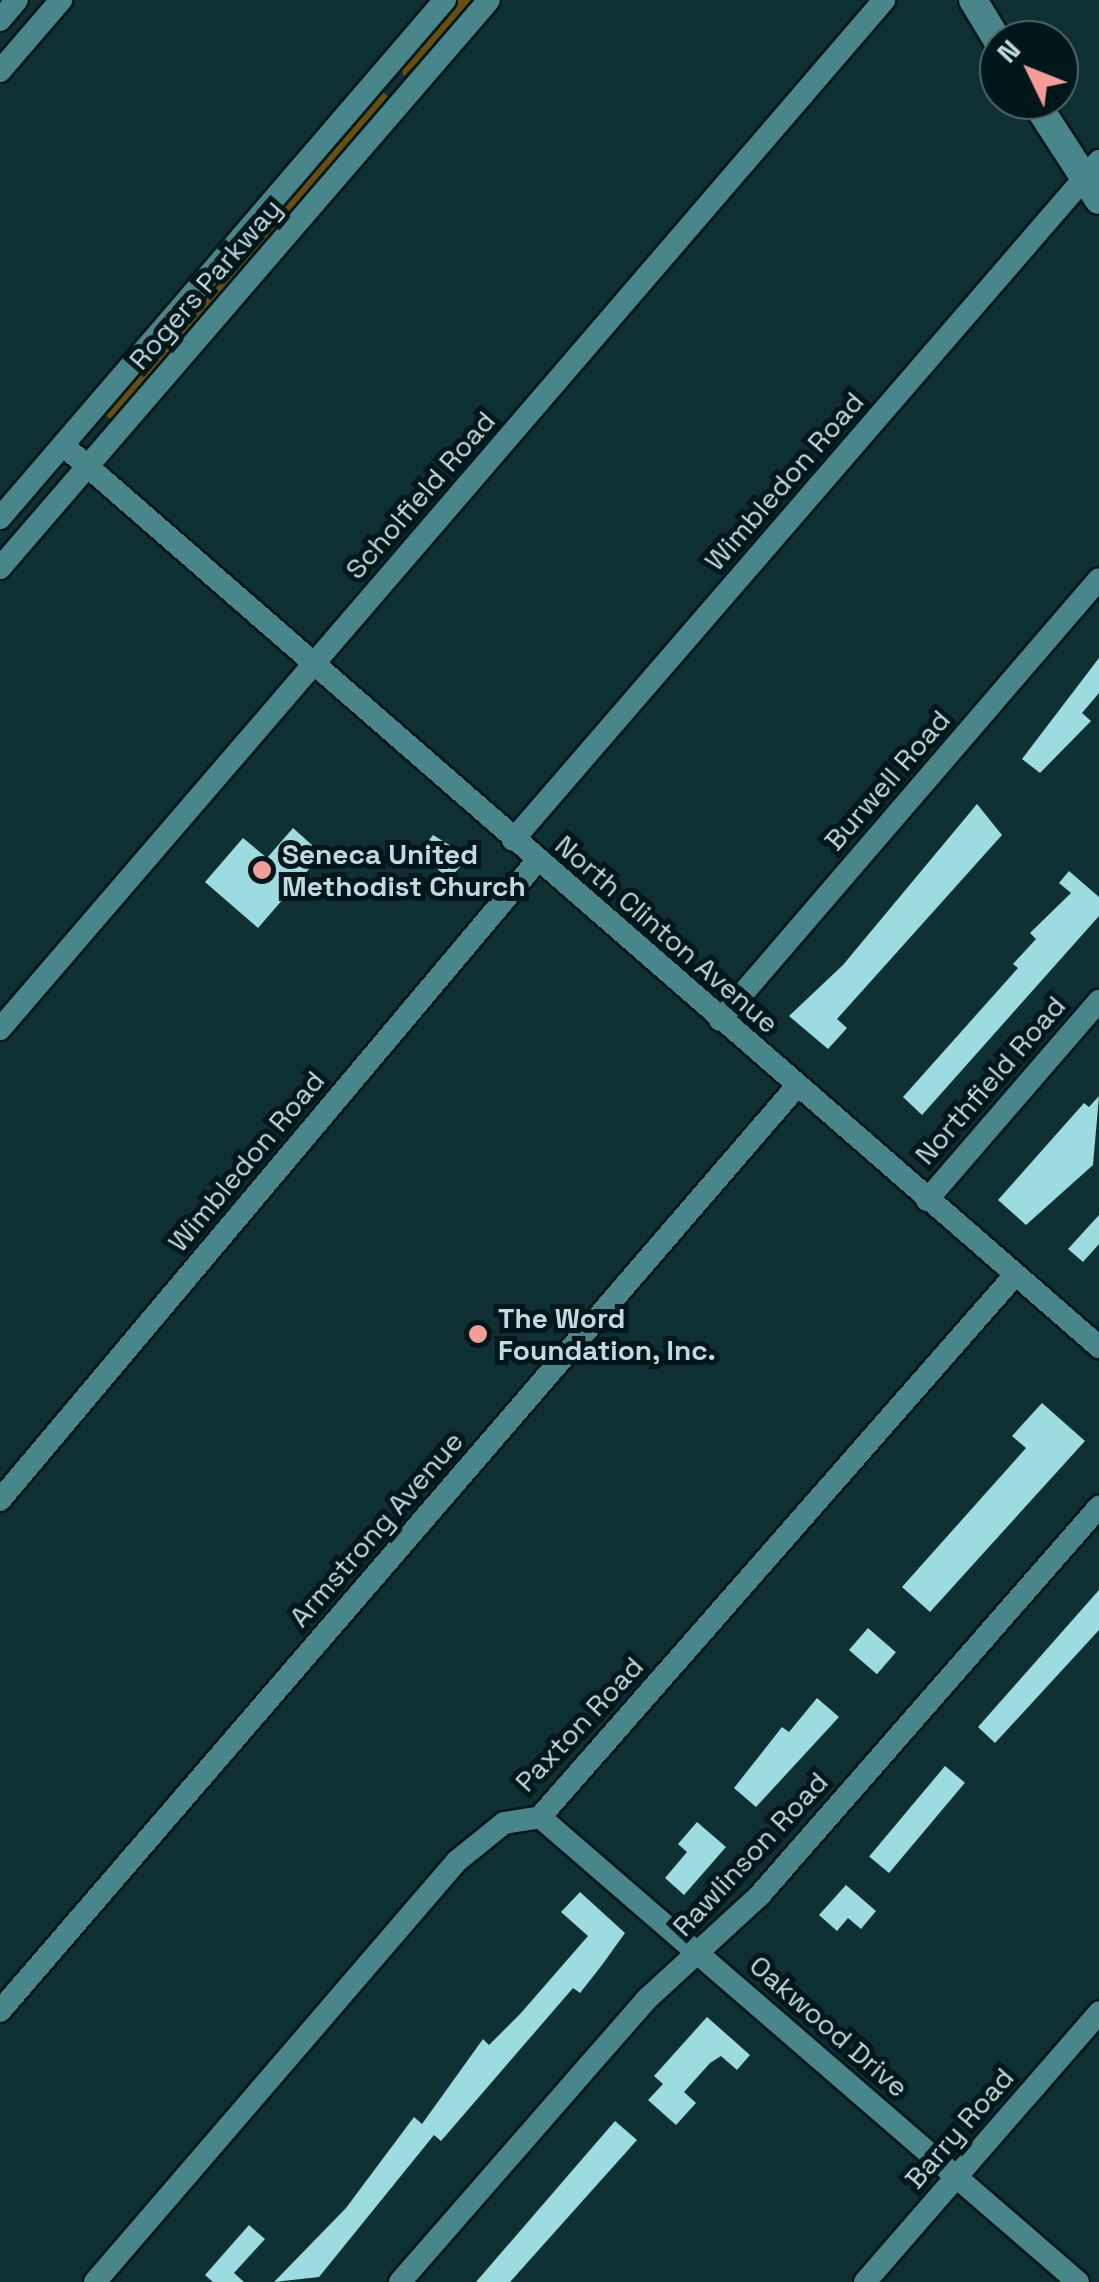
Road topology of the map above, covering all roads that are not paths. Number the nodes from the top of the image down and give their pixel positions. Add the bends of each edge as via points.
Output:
1 (17, 0) edge
2 (61, 0) edge
3 (445, 0) edge
4 (489, 0) edge
5 (884, 0) edge
6 (0, 20) edge
7 (0, 71) edge
8 (382, 74) junction
9 (407, 95) junction
10 (1049, 120) edge
11 (1094, 180) edge
12 (63, 445) junction
13 (88, 466) junction
14 (24, 490) junction
15 (49, 512) junction
16 (0, 518) edge
17 (0, 568) edge
18 (1099, 579) edge
19 (313, 665) junction
20 (514, 840) junction
21 (537, 861) junction
22 (1099, 1000) edge
23 (720, 1020) junction
24 (0, 1029) edge
25 (797, 1086) junction
26 (927, 1200) junction
27 (1015, 1275) junction
28 (1099, 1347) edge
29 (0, 1500) edge
30 (1099, 1507) edge
31 (540, 1817) junction
32 (700, 1953) junction
33 (0, 2011) edge
34 (1099, 2013) edge
35 (958, 2176) junction
36 (95, 2282) edge
37 (400, 2282) edge
38 (865, 2282) edge
39 (1078, 2282) edge

1 - 6 street
2 - 7 street
3 - 8 street, Rogers Parkway
4 - 9 street, Rogers Parkway
5 - 19 street, Scholfield Road
8 - 9 street
8 - 12 street, Rogers Parkway
9 - 13 street, Rogers Parkway
10 - 11 street
11 - 20 street, Wimbledon Road
12 - 13 street, North Clinton Avenue
12 - 14 street, Rogers Parkway
13 - 15 street, Rogers Parkway
13 - 19 street, North Clinton Avenue
14 - 15 street
14 - 16 street, Rogers Parkway
15 - 17 street, Rogers Parkway
18 - 23 street, Burwell Road
19 - 20 street, North Clinton Avenue
19 - 24 street, Scholfield Road
20 - 21 street, North Clinton Avenue
21 - 23 street, North Clinton Avenue
21 - 29 street, Wimbledon Road
22 - 26 street, Northfield Road
23 - 25 street, North Clinton Avenue
25 - 26 street, North Clinton Avenue
25 - 33 street, Armstrong Avenue
26 - 27 street, North Clinton Avenue
27 - 28 street, North Clinton Avenue
27 - 31 street, Paxton Road
30 - 32 street, Rawlinson Road via 759,1896
31 - 32 street, Oakwood Drive
31 - 36 street, Paxton Road via 504,1822 474,1843
32 - 35 street, Oakwood Drive
32 - 37 street, Rawlinson Road via 647,2000
34 - 35 street, Barry Road
35 - 38 street, Barry Road
35 - 39 street, Oakwood Drive

